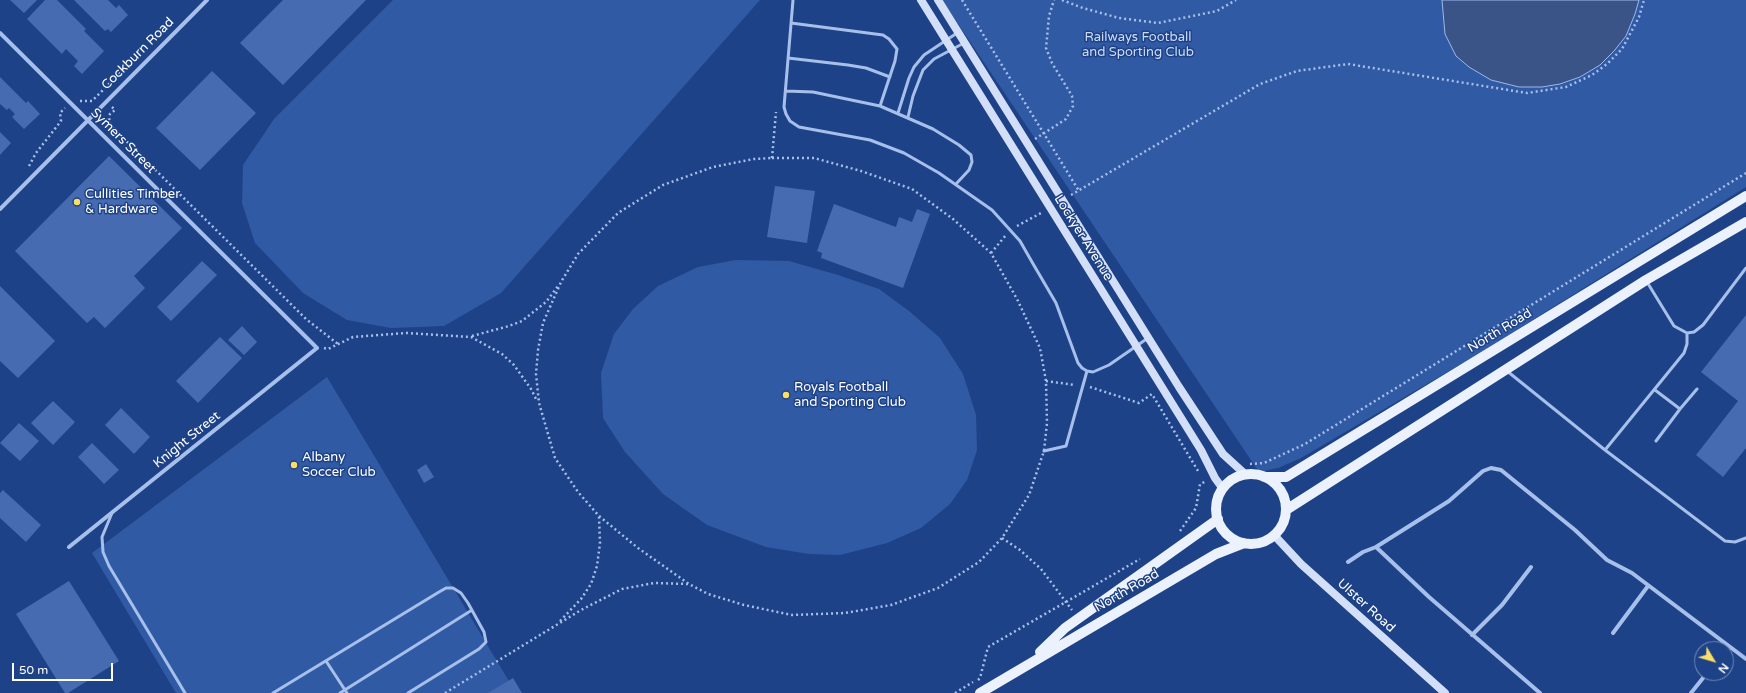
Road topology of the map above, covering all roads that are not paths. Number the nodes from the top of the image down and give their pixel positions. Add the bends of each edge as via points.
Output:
1 (207, 0) edge
2 (792, 0) edge
3 (921, 0) edge
4 (938, 0) edge
5 (791, 23) junction
6 (0, 32) edge
7 (958, 33) junction
8 (946, 41) junction
9 (964, 43) junction
10 (951, 49) junction
11 (788, 58) junction
12 (890, 77) junction
13 (786, 90) junction
14 (880, 106) junction
15 (898, 113) junction
16 (908, 117) junction
17 (87, 120) junction
18 (956, 184) junction
19 (1746, 196) edge
20 (0, 208) edge
21 (1746, 222) edge
22 (1746, 268) edge
23 (1646, 280) junction
24 (1686, 333) junction
25 (1148, 338) junction
26 (1135, 345) junction
27 (318, 348) joint
28 (1506, 370) junction
29 (1088, 372) junction
30 (1696, 389) dead end
31 (1655, 390) junction
32 (1680, 409) junction
33 (1656, 441) dead end
34 (1605, 450) junction
35 (1044, 451) road end
36 (1246, 475) junction
37 (1264, 477) junction
38 (1223, 489) junction
39 (1286, 510) junction
40 (112, 513) junction
41 (1218, 519) junction
42 (1274, 535) junction
43 (1746, 538) edge
44 (1244, 543) junction
45 (69, 547) dead end
46 (1376, 547) junction
47 (1348, 562) dead end
48 (1531, 567) dead end
49 (1648, 586) junction
50 (472, 610) junction
51 (1613, 633) dead end
52 (1472, 635) junction
53 (1718, 641) edge
54 (1734, 652) edge
55 (1746, 659) edge
56 (326, 660) junction
57 (1025, 666) junction
58 (1701, 681) edge
59 (346, 691) edge
60 (185, 693) edge
61 (273, 693) edge
62 (340, 693) edge
63 (408, 693) edge
64 (980, 693) edge
65 (1445, 693) edge
66 (1540, 693) edge
67 (1691, 693) edge

1 - 17 street, Cockburn Road
2 - 5 lane
3 - 8 main road, Lockyer Avenue
4 - 7 main road, Lockyer Avenue
5 - 11 lane
5 - 12 lane via 883,35 897,49
6 - 17 street, Symers Street
7 - 8 lane
7 - 9 main road, Lockyer Avenue
8 - 10 main road, Lockyer Avenue
8 - 15 lane via 924,55 914,67
9 - 10 lane
9 - 25 main road, Lockyer Avenue
10 - 16 lane via 934,59 923,70
10 - 26 main road, Lockyer Avenue
11 - 12 lane via 866,68
11 - 13 lane
12 - 14 lane
13 - 14 lane via 813,92
13 - 18 lane via 786,114 790,121 799,127 884,144
14 - 15 lane
15 - 16 lane
16 - 18 lane via 959,145 971,156 969,170
17 - 20 street, Cockburn Road
17 - 27 street, Symers Street
18 - 29 lane via 992,210 1020,241 1056,303 1078,363
19 - 37 main road, North Road via 1286,477
21 - 23 main road
22 - 24 lane via 1703,325 1694,332
23 - 24 lane via 1669,321 1678,330
23 - 28 main road
24 - 31 lane via 1687,344 1684,353
25 - 26 lane
25 - 36 main road, Lockyer Avenue via 1223,454
26 - 29 lane via 1108,365
26 - 38 main road, Lockyer Avenue
27 - 40 street, Knight Street
28 - 34 lane
28 - 39 main road
29 - 35 lane via 1066,446
30 - 32 lane
31 - 32 lane
31 - 34 lane
32 - 33 lane
34 - 43 lane via 1725,541 1735,542
36 - 37 main road
36 - 38 main road via 1233,480
37 - 39 main road via 1282,494
38 - 41 main road via 1216,509
39 - 42 main road via 1282,524
40 - 45 street, Knight Street
40 - 60 lane via 102,537 103,552
41 - 44 main road via 1228,535
41 - 57 main road, North Road via 1065,628
42 - 44 main road via 1260,543
42 - 65 main road, Ulster Road via 1301,564
44 - 57 main road, North Road via 1216,554
46 - 47 street
46 - 49 street via 1449,501 1491,468 1501,470 1575,530 1607,560 1632,573
46 - 52 street
48 - 52 street via 1502,605
49 - 51 street
49 - 53 street
50 - 56 lane via 461,593 453,588 446,588
50 - 59 lane
50 - 63 lane via 484,632 486,642 479,649
52 - 66 street
54 - 55 street
56 - 59 lane
56 - 61 lane
57 - 64 main road, North Road
58 - 67 street
59 - 62 lane

